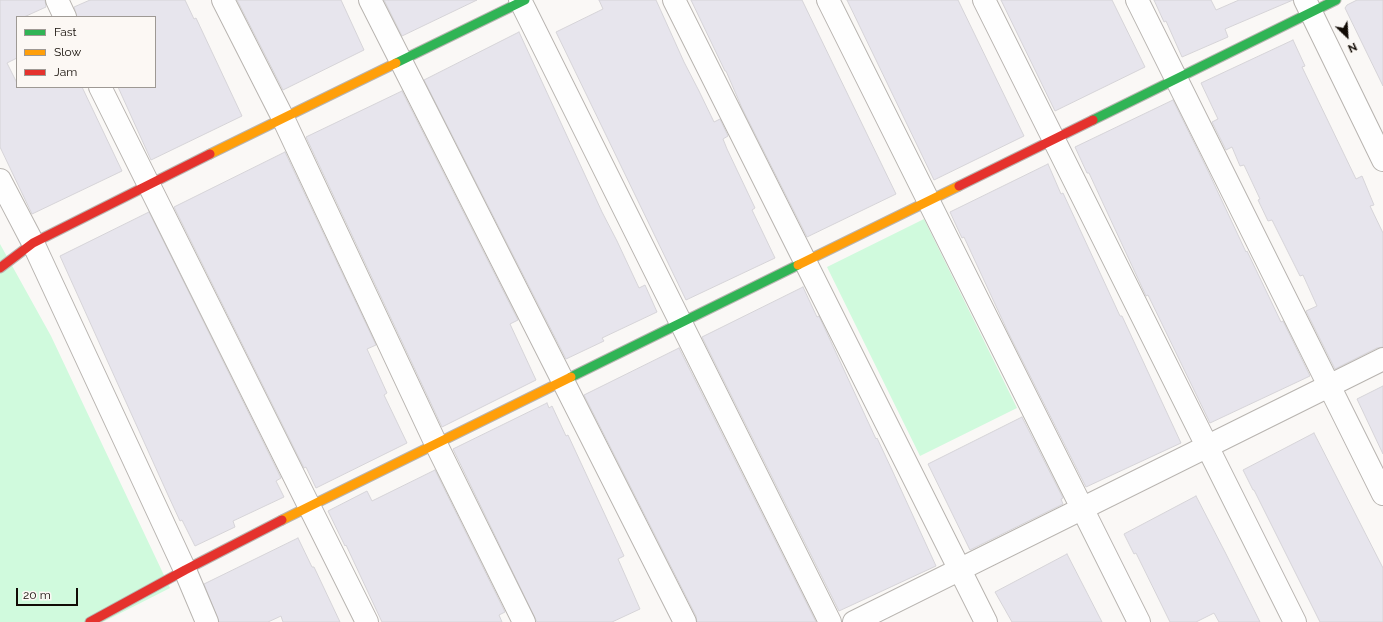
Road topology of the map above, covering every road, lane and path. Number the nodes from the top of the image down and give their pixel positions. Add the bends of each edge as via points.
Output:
1 (57, 0) edge
2 (223, 0) edge
3 (370, 0) edge
4 (674, 0) edge
5 (828, 0) edge
6 (984, 0) edge
7 (1137, 0) edge
8 (1336, 0) edge
9 (522, 1) edge
10 (1308, 6) edge
11 (65, 16) edge
12 (401, 62) junction
13 (1176, 79) junction
14 (100, 88) edge
15 (283, 118) junction
16 (1053, 140) junction
17 (1383, 160) edge
18 (0, 180) edge
19 (149, 186) junction
20 (929, 201) junction
21 (33, 243) junction
22 (805, 261) junction
23 (0, 268) edge
24 (681, 323) junction
25 (1383, 359) edge
26 (563, 381) junction
27 (1329, 386) junction
28 (436, 444) junction
29 (1207, 446) junction
30 (1383, 494) edge
31 (309, 506) junction
32 (1082, 509) junction
33 (185, 570) junction
34 (960, 570) junction
35 (90, 622) edge
36 (207, 622) edge
37 (367, 622) edge
38 (524, 622) edge
39 (685, 622) edge
40 (830, 622) edge
41 (854, 622) edge
42 (986, 622) edge
43 (1139, 622) edge
44 (1294, 622) edge

1 - 11 street
2 - 15 street
3 - 12 street
4 - 22 street
5 - 20 street
6 - 16 street
7 - 13 street
8 - 10 street
9 - 12 street
9 - 24 street
10 - 13 street
10 - 17 street
12 - 15 street
12 - 26 street
13 - 16 street
13 - 27 street
14 - 19 street
15 - 19 street
15 - 28 street
16 - 20 street
16 - 29 street
18 - 21 street
19 - 21 street
19 - 31 street
20 - 22 street
20 - 32 street
21 - 23 street
21 - 33 street
22 - 24 street
22 - 34 street
24 - 26 street
24 - 40 street
25 - 27 street
26 - 28 street
26 - 39 street
27 - 29 street
27 - 30 street
28 - 31 street
28 - 38 street
29 - 32 street
29 - 44 street
31 - 33 street
31 - 37 street
32 - 34 street
32 - 43 street
33 - 35 street
33 - 36 street
34 - 41 street
34 - 42 street

